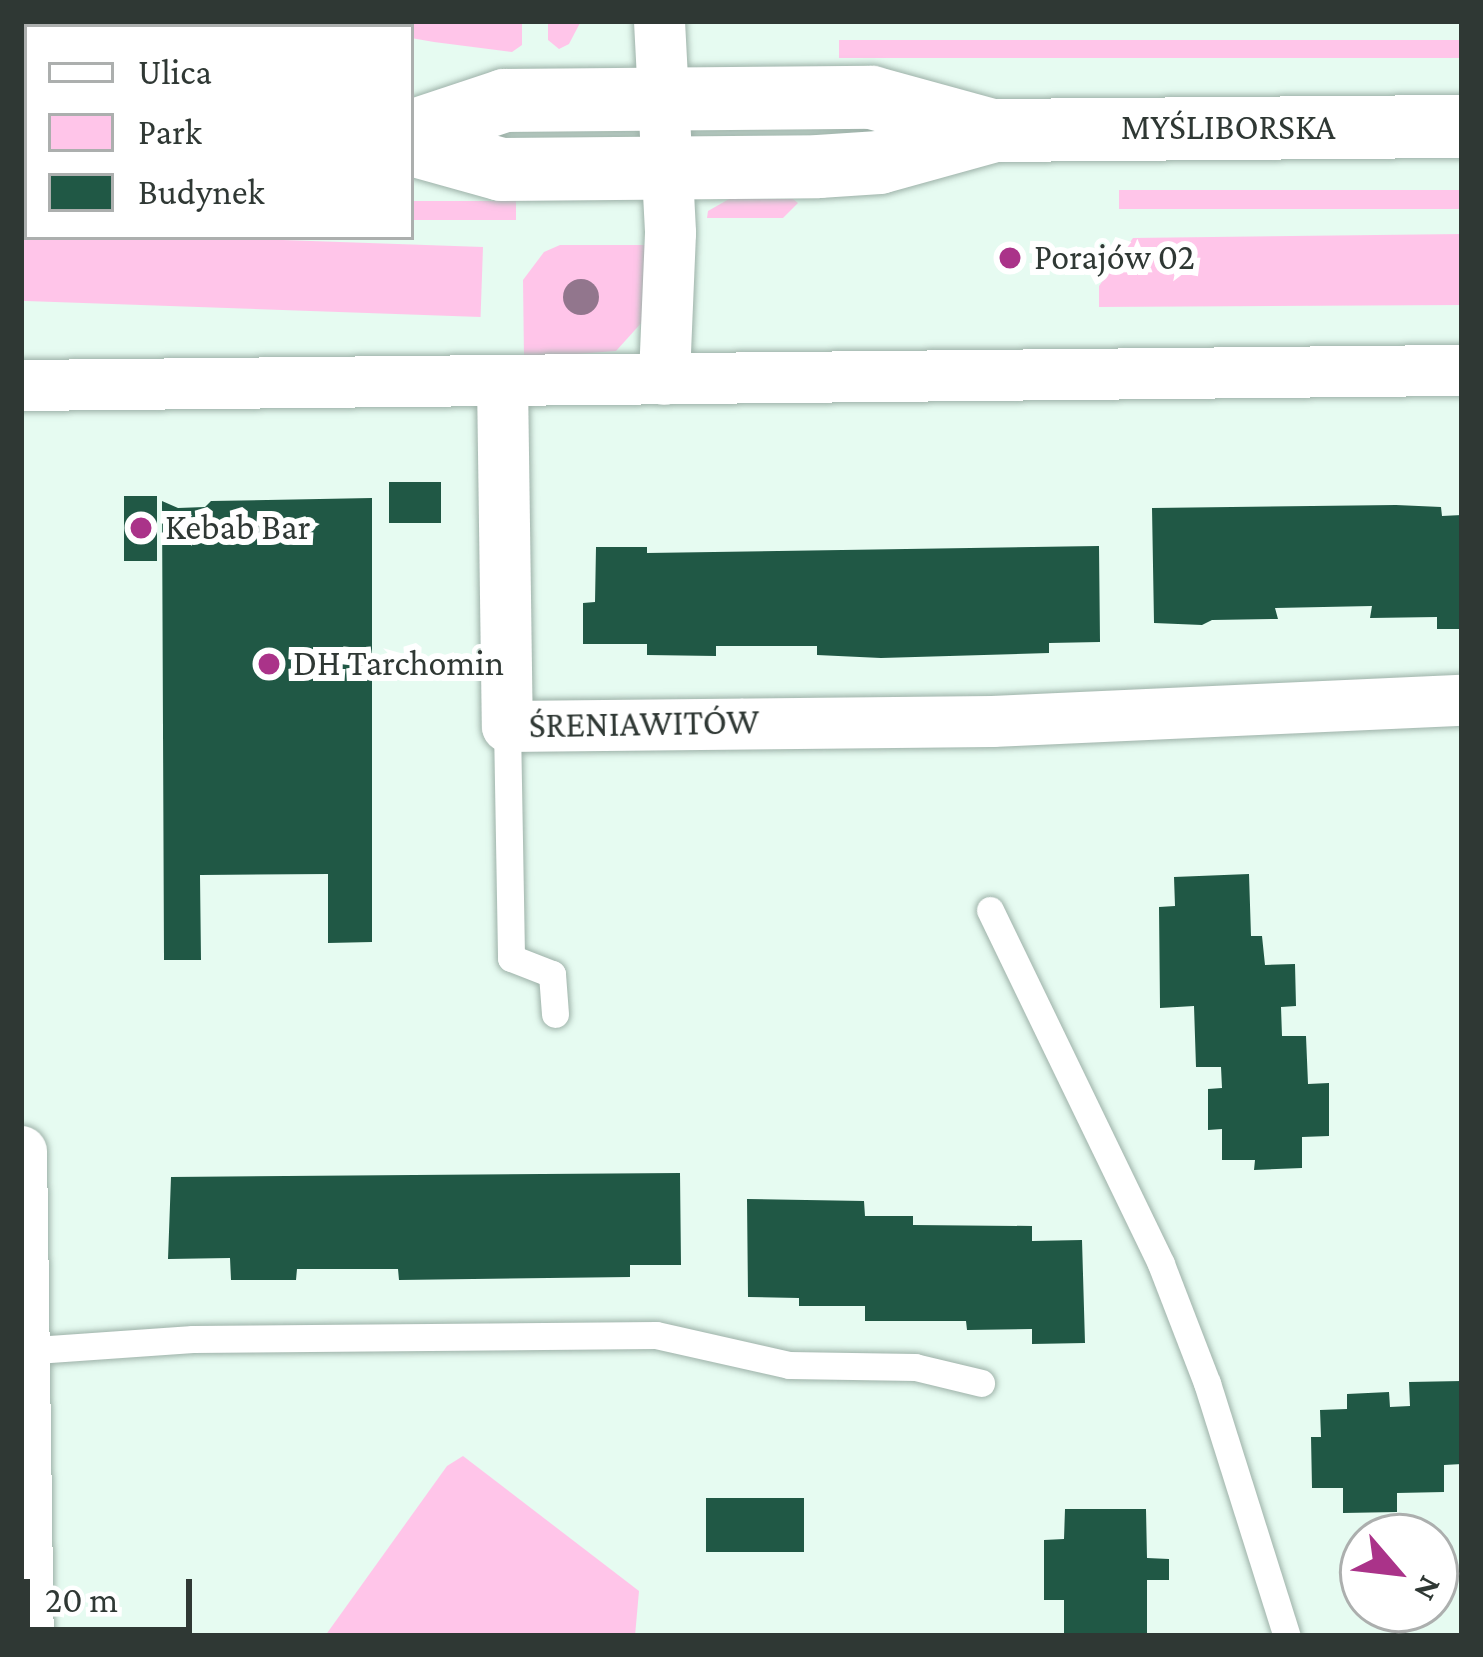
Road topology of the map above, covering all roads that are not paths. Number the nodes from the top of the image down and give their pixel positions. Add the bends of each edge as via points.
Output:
1 (659, 21) edge
2 (663, 98) junction
3 (1462, 126) edge
4 (414, 130) edge
5 (994, 130) junction
6 (414, 145) edge
7 (667, 167) junction
8 (1462, 370) edge
9 (664, 379) junction
10 (502, 381) junction
11 (21, 385) edge
12 (1462, 700) edge
13 (508, 726) junction
14 (990, 910) dead end
15 (555, 1014) dead end
16 (21, 1151) edge
17 (23, 1351) edge
18 (981, 1383) dead end
19 (28, 1636) edge
20 (1287, 1636) edge

1 - 2 street
2 - 4 street, MYŚLIBORSKA via 504,100
2 - 5 street, MYŚLIBORSKA via 871,97
2 - 7 street
3 - 5 street, MYŚLIBORSKA
5 - 7 street, MYŚLIBORSKA via 865,164
6 - 7 street, MYŚLIBORSKA via 501,169
7 - 9 street
8 - 9 street
9 - 10 street
10 - 11 street
10 - 13 street, ŚRENIAWITÓW
12 - 13 street, ŚRENIAWITÓW via 992,721
13 - 15 lane via 511,958 552,974
14 - 20 lane via 1161,1264
16 - 17 street
17 - 18 lane via 193,1339 656,1335 789,1365 915,1367
17 - 19 street

